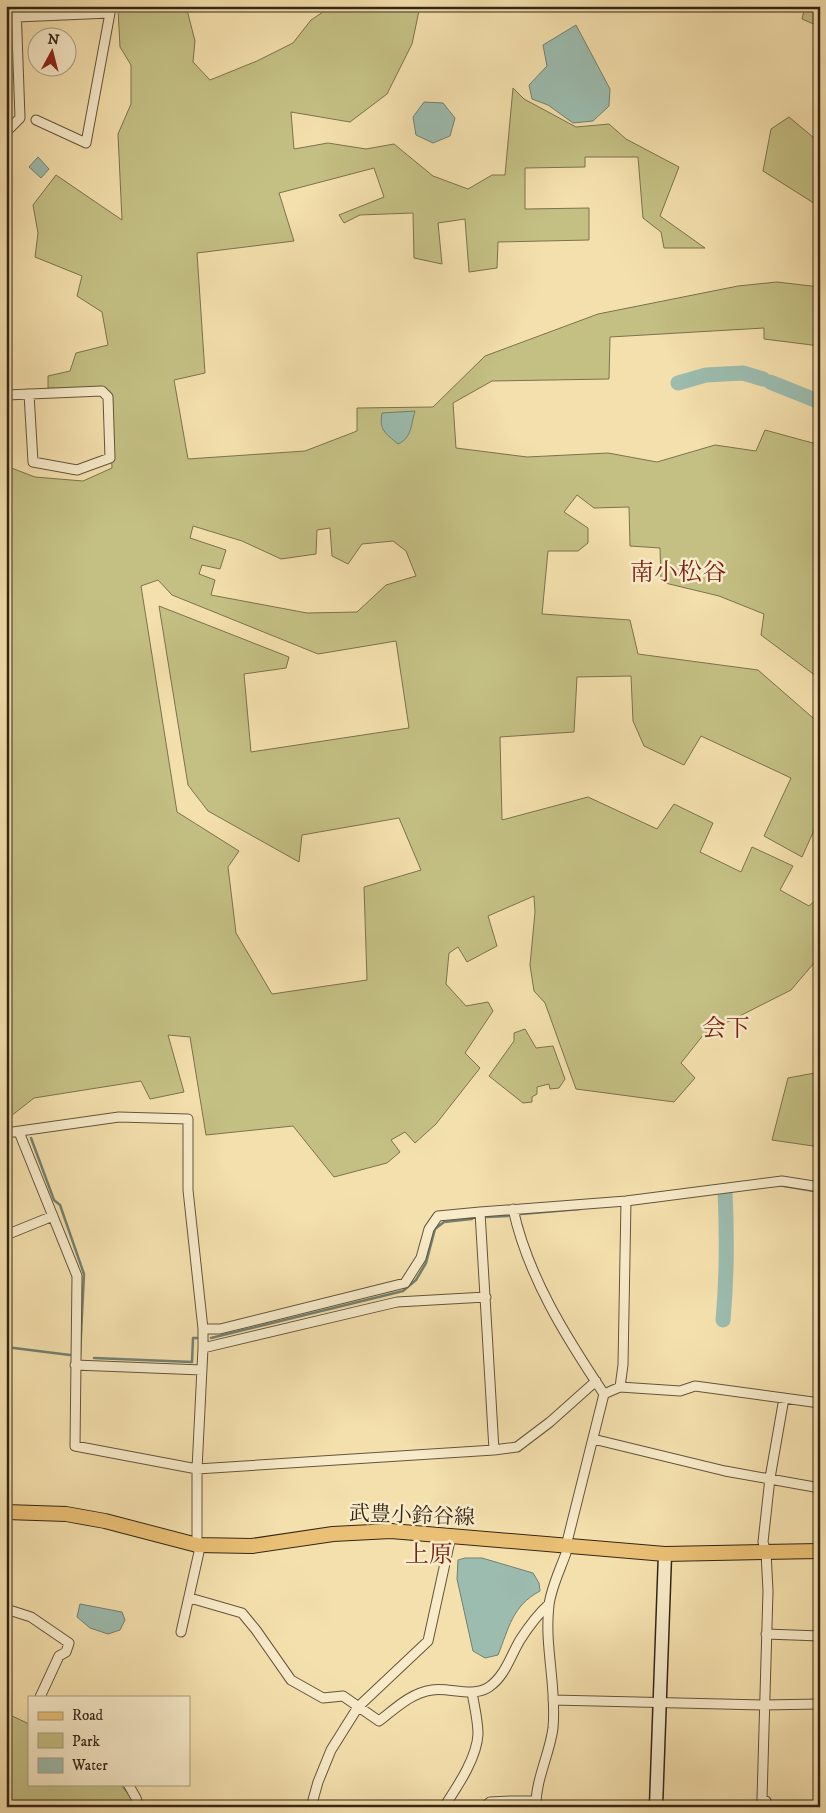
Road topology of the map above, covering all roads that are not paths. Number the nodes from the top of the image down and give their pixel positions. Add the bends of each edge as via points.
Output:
1 (16, 6) edge
2 (18, 17) junction
3 (36, 120) dead end
4 (6, 132) edge
5 (29, 394) junction
6 (6, 395) edge
7 (19, 1132) junction
8 (6, 1133) edge
9 (820, 1187) edge
10 (626, 1201) junction
11 (513, 1209) junction
12 (480, 1212) junction
13 (53, 1216) junction
14 (6, 1235) edge
15 (486, 1297) junction
16 (202, 1329) junction
17 (203, 1348) junction
18 (75, 1364) junction
19 (202, 1370) junction
20 (596, 1382) junction
21 (620, 1387) junction
22 (604, 1394) junction
23 (784, 1398) junction
24 (820, 1403) edge
25 (593, 1439) junction
26 (494, 1450) junction
27 (198, 1469) junction
28 (770, 1478) junction
29 (820, 1488) edge
30 (6, 1512) edge
31 (451, 1536) junction
32 (197, 1545) junction
33 (566, 1546) junction
34 (820, 1551) edge
35 (766, 1552) junction
36 (665, 1554) junction
37 (190, 1598) junction
38 (549, 1604) junction
39 (6, 1608) edge
40 (181, 1632) dead end
41 (766, 1634) junction
42 (820, 1636) edge
43 (472, 1692) junction
44 (40, 1696) edge
45 (553, 1700) junction
46 (658, 1703) junction
47 (820, 1704) edge
48 (763, 1705) junction
49 (358, 1707) junction
50 (129, 1786) edge
51 (508, 1804) edge
52 (536, 1804) edge
53 (139, 1807) edge
54 (311, 1807) edge
55 (444, 1807) edge
56 (485, 1807) edge
57 (656, 1807) edge
58 (766, 1807) edge

1 - 2 street
2 - 3 street via 110,13 86,144
2 - 4 street via 20,118
5 - 5 street via 33,462 77,470 110,458 108,397 102,392
5 - 6 street
7 - 8 street
7 - 13 street
7 - 16 street via 118,1117 188,1119 188,1190
9 - 10 street via 782,1182
10 - 11 street
10 - 21 street
11 - 12 street
11 - 20 street via 518,1232 548,1305
12 - 15 street
12 - 16 street via 438,1216 429,1229 421,1258 404,1283 220,1329
13 - 14 street
13 - 18 street via 77,1276
15 - 17 street via 397,1302
15 - 26 street
16 - 17 street
17 - 19 street
18 - 19 street
18 - 27 street via 75,1446
19 - 27 street
20 - 22 street
20 - 26 street via 517,1447
21 - 22 street
21 - 23 street via 680,1391 695,1386
22 - 25 street
23 - 24 street
23 - 28 street
25 - 28 street via 725,1471
25 - 33 street
26 - 27 street
27 - 32 street
28 - 29 street
28 - 35 street via 763,1542
30 - 32 main road, 武豊小鈴谷線 via 66,1514
31 - 32 main road, 武豊小鈴谷線 via 391,1531 333,1534 252,1546
31 - 33 main road, 武豊小鈴谷線
31 - 49 street via 428,1641
32 - 37 street via 199,1552
33 - 36 main road, 武豊小鈴谷線
33 - 38 street
34 - 35 main road, 武豊小鈴谷線
35 - 36 main road, 武豊小鈴谷線
35 - 41 street
36 - 46 street
37 - 40 street
37 - 49 street via 242,1613 291,1680 323,1698 343,1696
38 - 43 street via 536,1616 500,1678 486,1689
38 - 45 street via 548,1642
39 - 44 street via 31,1617 69,1643 66,1652 59,1656
41 - 42 street
41 - 48 street
43 - 49 street via 434,1689 416,1694 379,1721
43 - 55 street via 478,1735 462,1781
45 - 46 street
45 - 52 street via 553,1729
46 - 48 street
46 - 57 street
47 - 48 street
48 - 58 street via 762,1799 766,1801
49 - 54 street via 331,1750
50 - 53 street
51 - 52 street
51 - 56 street via 490,1802

